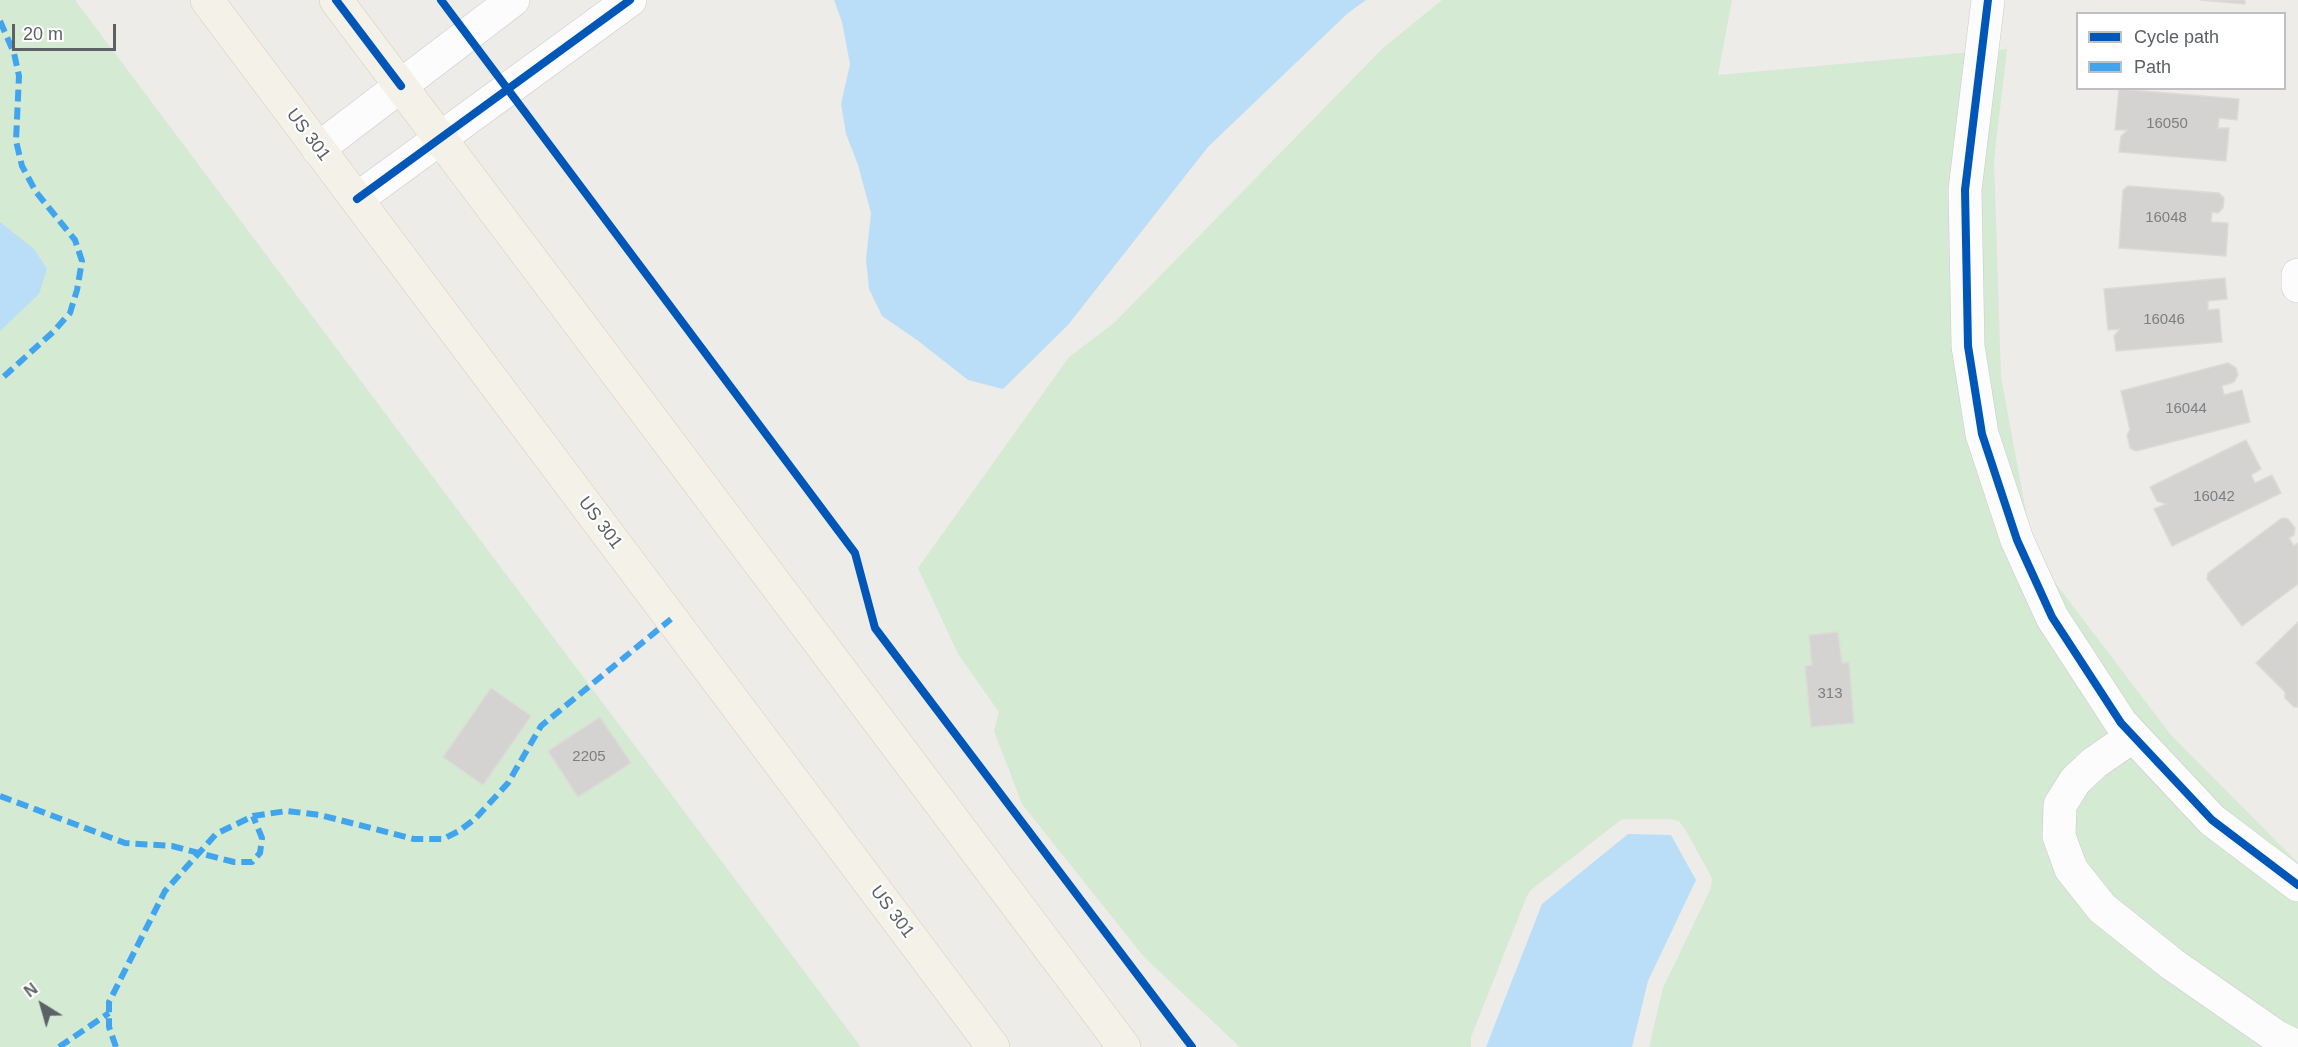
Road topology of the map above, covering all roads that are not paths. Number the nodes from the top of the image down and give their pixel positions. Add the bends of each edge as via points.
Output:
1 (207, 0) edge
2 (336, 0) edge
3 (513, 0) edge
4 (630, 0) edge
5 (1988, 0) edge
6 (400, 86) junction
7 (440, 139) junction
8 (318, 149) junction
9 (357, 199) junction
10 (2298, 275) edge
11 (2298, 286) edge
12 (2133, 736) junction
13 (2298, 885) edge
14 (993, 1047) edge
15 (1124, 1047) edge
16 (2298, 1047) edge

1 - 8 main road, US 301 / US 301
2 - 6 main road
3 - 6 street
4 - 7 street
5 - 12 street via 1965,190 1968,346 1982,434 2017,540 2052,617
6 - 7 main road
6 - 8 street
7 - 9 street
7 - 15 main road
8 - 9 main road, US 301 / US 301
9 - 14 main road, US 301 / US 301
10 - 11 street
12 - 13 street via 2212,820
12 - 16 street via 2094,763 2075,781 2060,805 2059,836 2071,869 2102,908 2172,964 2277,1037

